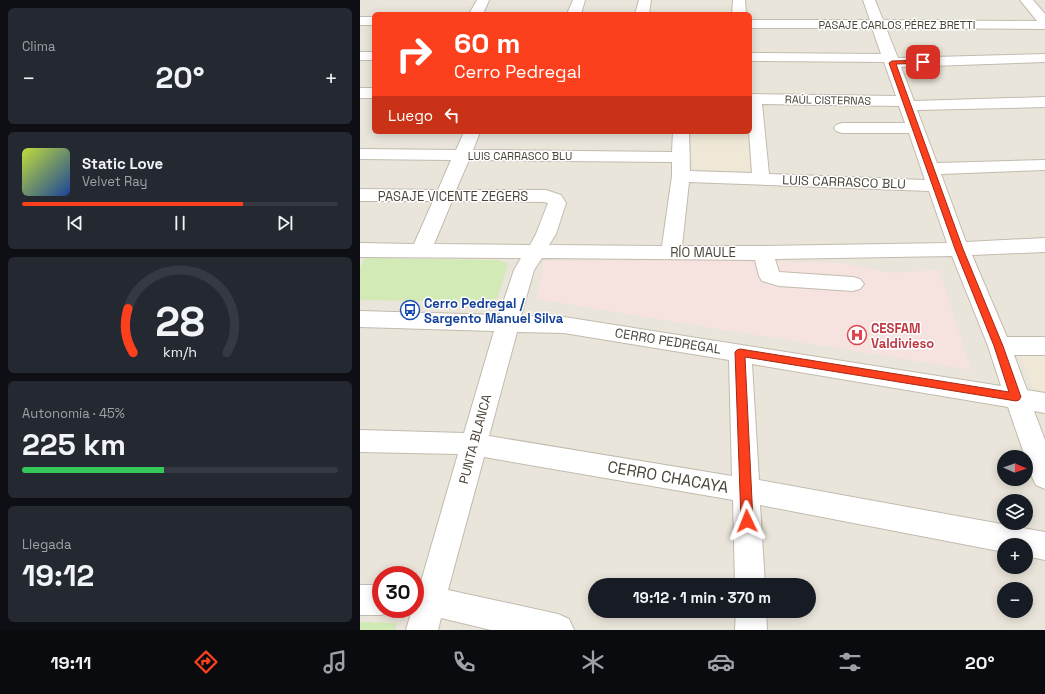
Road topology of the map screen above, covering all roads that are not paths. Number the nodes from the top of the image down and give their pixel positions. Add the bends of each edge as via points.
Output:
1 (484, 0) edge
2 (579, 0) edge
3 (645, 0) edge
4 (739, 0) edge
5 (868, 0) edge
6 (1026, 0) edge
7 (477, 12) edge
8 (575, 12) edge
9 (642, 12) edge
10 (739, 12) edge
11 (360, 21) edge
12 (372, 21) edge
13 (1045, 22) edge
14 (752, 24) edge
15 (879, 25) junction
16 (1045, 25) edge
17 (360, 56) edge
18 (372, 56) edge
19 (752, 58) edge
20 (1045, 58) edge
21 (891, 60) junction
22 (360, 93) edge
23 (372, 93) edge
24 (752, 99) edge
25 (1045, 102) edge
26 (907, 103) junction
27 (842, 128) dead end
28 (916, 128) junction
29 (471, 134) edge
30 (681, 134) edge
31 (360, 154) edge
32 (462, 156) junction
33 (680, 156) junction
34 (1045, 165) edge
35 (930, 169) junction
36 (681, 176) junction
37 (761, 178) junction
38 (936, 186) junction
39 (360, 195) edge
40 (445, 196) junction
41 (546, 196) joint
42 (1045, 245) edge
43 (959, 249) junction
44 (360, 250) edge
45 (421, 251) junction
46 (534, 251) junction
47 (671, 252) junction
48 (762, 253) junction
49 (853, 284) dead end
50 (360, 319) edge
51 (507, 322) junction
52 (999, 346) junction
53 (1045, 346) edge
54 (740, 352) junction
55 (1016, 397) junction
56 (1045, 403) edge
57 (360, 441) edge
58 (474, 444) junction
59 (1045, 477) edge
60 (746, 490) junction
61 (1045, 546) edge
62 (750, 578) edge
63 (424, 598) edge
64 (360, 600) edge
65 (372, 600) edge
66 (424, 601) edge
67 (422, 618) edge
68 (751, 618) edge
69 (422, 630) edge
70 (558, 630) edge
71 (752, 630) edge

1 - 7 street
2 - 8 street
3 - 9 street
4 - 10 street
5 - 15 street
6 - 13 street
11 - 12 street
14 - 15 street, PASAJE CARLOS PÉREZ BRETTI
15 - 16 street, PASAJE CARLOS PÉREZ BRETTI
15 - 21 street
17 - 18 street
19 - 21 street
20 - 21 street
21 - 26 street
22 - 23 street
24 - 26 street, RAÚL CISTERNAS
24 - 37 street
25 - 26 street, RAÚL CISTERNAS
26 - 28 street
27 - 28 street
28 - 35 street
29 - 32 street
30 - 33 street
31 - 32 street, LUIS CARRASCO BLU
32 - 33 street, LUIS CARRASCO BLU
32 - 40 street
33 - 36 street
34 - 35 street
35 - 38 street
36 - 37 street, LUIS CARRASCO BLU
36 - 47 street
37 - 38 street, LUIS CARRASCO BLU
38 - 43 street
39 - 40 street, PASAJE VICENTE ZEGERS
40 - 41 street, PASAJE VICENTE ZEGERS
40 - 45 street
41 - 46 street, PUNTA BLANCA via 557,203 546,234
42 - 43 street, RÍO MAULE
43 - 48 street, RÍO MAULE
43 - 52 street
44 - 45 street, RÍO MAULE
45 - 46 street, RÍO MAULE
46 - 47 street, RÍO MAULE
46 - 51 street, PUNTA BLANCA via 524,270
47 - 48 street, RÍO MAULE
48 - 49 street via 769,276 779,279
50 - 51 street, CERRO PEDREGAL
51 - 54 street, CERRO PEDREGAL via 564,325
51 - 58 street, PUNTA BLANCA
52 - 53 street
52 - 55 street
54 - 55 street, CERRO PEDREGAL
54 - 60 street
55 - 56 street, CERRO PEDREGAL
55 - 59 street
57 - 58 street, CERRO CHACAYA
58 - 60 street, CERRO CHACAYA
58 - 63 street, PUNTA BLANCA
60 - 61 street, CERRO CHACAYA
60 - 62 street
64 - 65 street
66 - 70 street
67 - 69 street, PUNTA BLANCA
68 - 71 street

